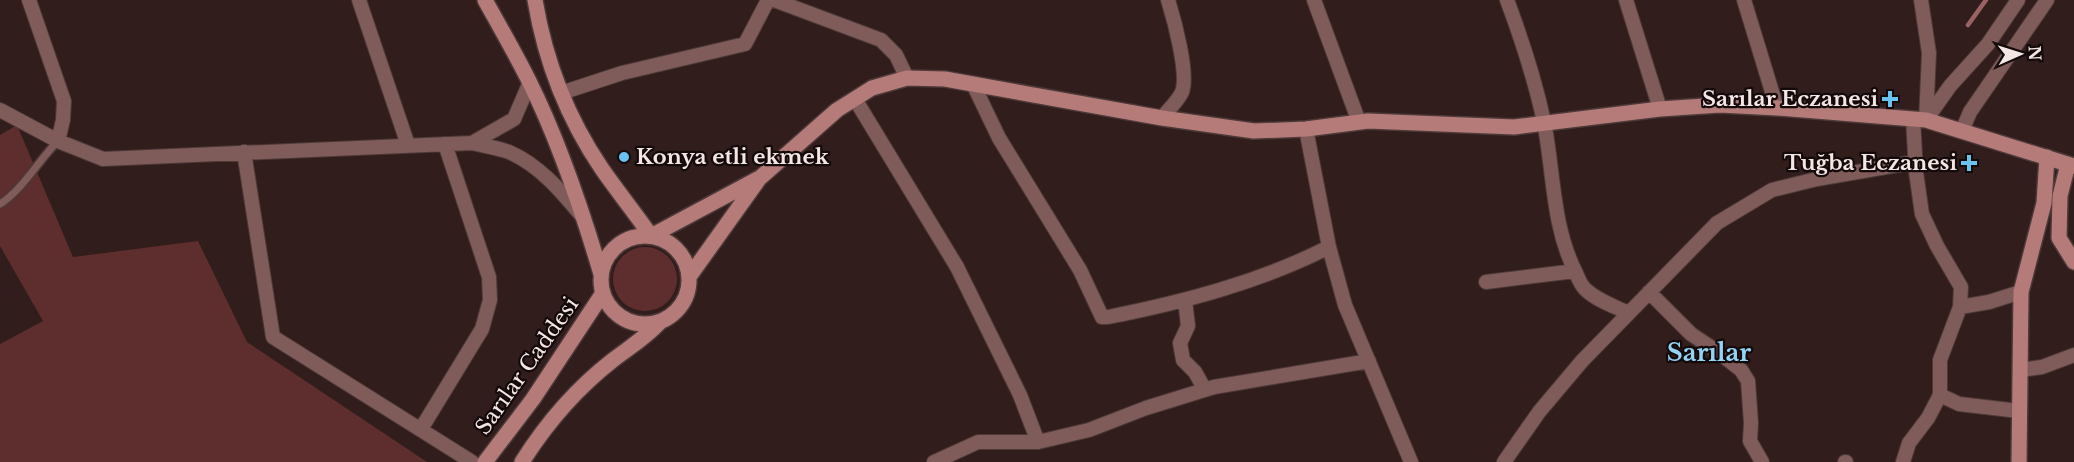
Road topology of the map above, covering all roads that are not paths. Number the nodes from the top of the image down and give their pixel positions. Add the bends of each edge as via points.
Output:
1 (29, 0) edge
2 (359, 0) edge
3 (485, 0) edge
4 (535, 0) edge
5 (768, 0) edge
6 (774, 0) edge
7 (1168, 0) edge
8 (1507, 0) edge
9 (1626, 0) edge
10 (1744, 0) edge
11 (1921, 0) edge
12 (2018, 0) edge
13 (2047, 0) edge
14 (1320, 2) edge
15 (908, 78) junction
16 (530, 82) junction
17 (973, 84) junction
18 (561, 93) junction
19 (855, 99) junction
20 (1777, 108) junction
21 (1660, 109) junction
22 (0, 110) edge
23 (1162, 118) junction
24 (1920, 120) junction
25 (1359, 122) junction
26 (1544, 124) junction
27 (1306, 129) junction
28 (1962, 131) junction
29 (58, 141) junction
30 (472, 143) junction
31 (445, 144) junction
32 (408, 145) junction
33 (244, 152) junction
34 (2047, 157) junction
35 (1915, 162) junction
36 (2071, 165) edge
37 (761, 177) junction
38 (0, 204) edge
39 (581, 215) junction
40 (651, 236) junction
41 (1329, 247) junction
42 (2074, 262) edge
43 (1575, 271) junction
44 (601, 274) junction
45 (689, 277) junction
46 (1486, 282) dead end
47 (1649, 292) junction
48 (2021, 292) junction
49 (603, 293) junction
50 (1185, 300) junction
51 (1960, 307) junction
52 (1628, 313) junction
53 (660, 322) junction
54 (2074, 355) edge
55 (1369, 361) junction
56 (2020, 370) junction
57 (1205, 390) junction
58 (1940, 395) junction
59 (2019, 411) junction
60 (421, 429) junction
61 (1038, 442) junction
62 (1901, 461) edge
63 (472, 462) edge
64 (485, 462) edge
65 (522, 462) edge
66 (934, 462) edge
67 (1411, 462) edge
68 (1504, 462) edge
69 (1762, 462) edge
70 (2019, 462) edge

1 - 29 street via 64,101
2 - 32 street
3 - 16 street, Sarılar Caddesi
4 - 18 street via 541,35
5 - 18 street via 745,44 622,73
6 - 15 street via 881,40 896,55
7 - 23 street via 1182,61 1182,91
8 - 26 street via 1527,52
9 - 21 street
10 - 20 street
11 - 24 street via 1929,53
12 - 24 street via 1988,44
13 - 28 street via 1970,112
14 - 25 street
15 - 17 street
15 - 19 street via 872,88
16 - 30 street via 514,119
16 - 39 street, Sarılar Caddesi
17 - 23 street
17 - 50 street via 999,138 1080,270 1102,316
18 - 40 street via 601,168
19 - 37 street via 837,110
19 - 61 street via 957,267 1020,395
20 - 21 street via 1720,105
20 - 24 street
21 - 26 street
22 - 29 street
23 - 27 street via 1254,131
24 - 28 street
24 - 35 street
25 - 26 street
25 - 27 street
26 - 43 street via 1562,237
27 - 41 street
28 - 34 street
29 - 33 street via 103,159
29 - 38 lane
30 - 31 street
30 - 39 street via 509,152 527,163 555,184
31 - 32 street
31 - 60 street via 489,277 490,300 482,329
32 - 33 street
33 - 60 street via 273,337
34 - 36 street
34 - 48 street via 2044,203
35 - 47 street via 1772,190 1717,223
35 - 51 street via 1922,214 1961,287
36 - 42 street via 2060,196 2059,238
37 - 40 street
37 - 45 street
39 - 44 street, Sarılar Caddesi
40 - 44 street via 624,241 605,261
40 - 45 street via 677,249 686,262
41 - 50 street via 1278,271
41 - 55 street via 1345,305
43 - 46 street
43 - 52 street via 1583,288
44 - 49 street, Sarılar Caddesi
45 - 53 street via 682,305
47 - 52 street
47 - 69 street via 1691,334 1741,370 1748,381 1750,441
48 - 51 street
48 - 56 street
49 - 53 street, Sarılar Caddesi via 609,306 632,323
49 - 64 street, Sarılar Caddesi via 533,399
50 - 57 street via 1188,326 1180,343 1183,360
51 - 58 street via 1940,360
52 - 68 street via 1539,412
53 - 65 street via 569,399
54 - 56 street via 2042,368
55 - 57 street
55 - 67 street
56 - 59 street
57 - 61 street via 1089,430
58 - 59 street via 1959,404
58 - 62 street
59 - 70 street
60 - 63 street
61 - 66 street via 978,442

